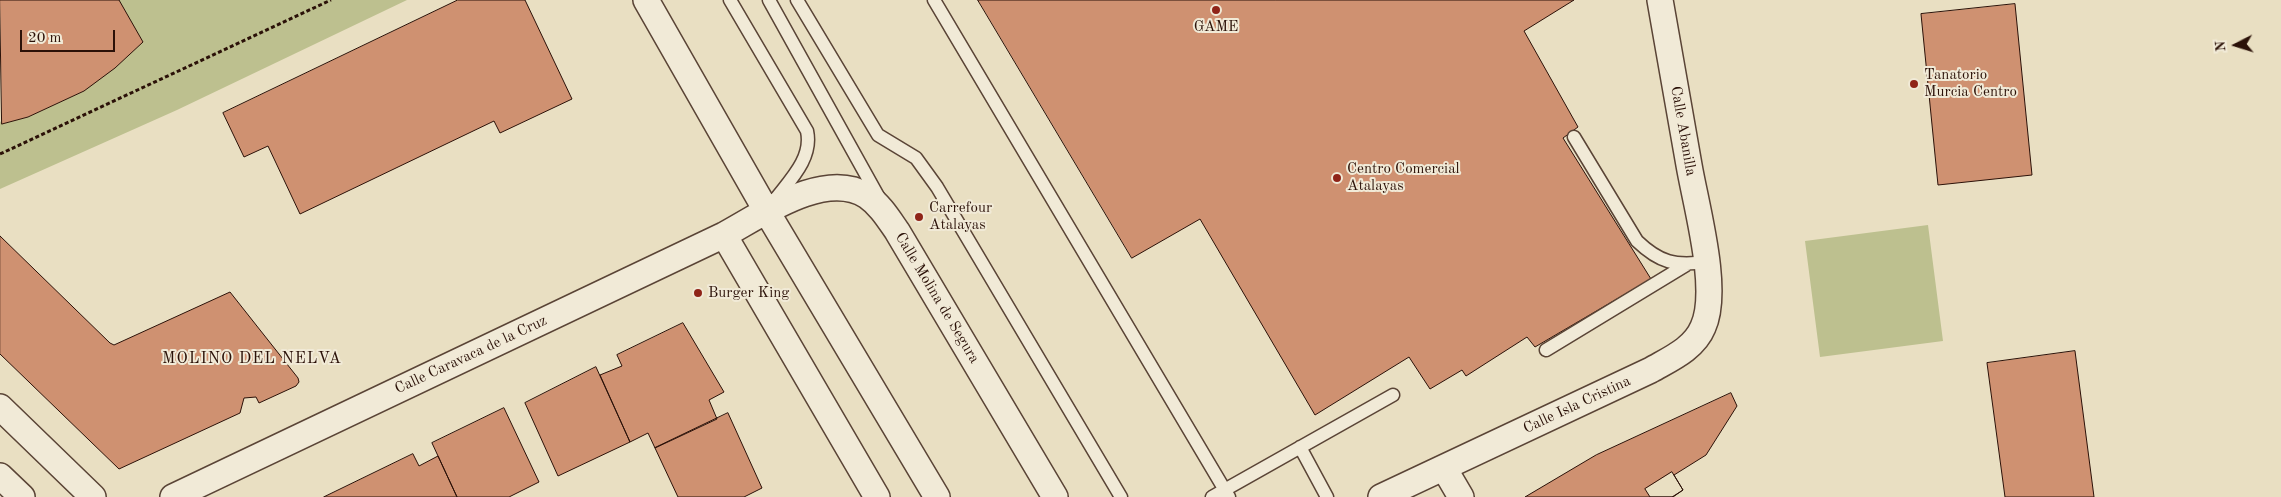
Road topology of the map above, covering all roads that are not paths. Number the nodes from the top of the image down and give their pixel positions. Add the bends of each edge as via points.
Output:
1 (646, 0) edge
2 (730, 0) edge
3 (769, 0) edge
4 (797, 0) edge
5 (934, 0) edge
6 (1660, 0) edge
7 (1574, 137) dead end
8 (767, 212) junction
9 (897, 231) junction
10 (724, 235) junction
11 (1696, 263) junction
12 (1546, 350) dead end
13 (1393, 395) dead end
14 (0, 406) edge
15 (1300, 447) junction
16 (1444, 468) junction
17 (0, 476) edge
18 (1227, 494) edge
19 (22, 497) edge
20 (93, 497) edge
21 (173, 497) edge
22 (877, 497) edge
23 (937, 497) edge
24 (1055, 497) edge
25 (1121, 497) edge
26 (1212, 497) edge
27 (1326, 497) edge
28 (1381, 497) edge
29 (1461, 497) edge

1 - 8 street
2 - 8 lane via 807,131 809,142 805,159
3 - 9 lane
4 - 25 lane via 878,135 916,158 937,187
5 - 18 lane
6 - 11 street, Calle Abanilla
7 - 11 lane via 1637,241 1651,255 1669,262
8 - 9 street, Calle Molina de Segura via 812,191 841,187 866,196 880,207
8 - 10 street, Calle Caravaca de la Cruz
8 - 23 street
9 - 24 street, Calle Molina de Segura
10 - 21 street, Calle Caravaca de la Cruz
10 - 22 street
11 - 12 lane
11 - 16 street, Calle Isla Cristina via 1708,310 1703,328 1694,342 1651,370
13 - 15 lane
14 - 20 street
15 - 18 lane
15 - 27 lane
16 - 28 street, Calle Isla Cristina
16 - 29 street
17 - 19 street
18 - 26 lane

